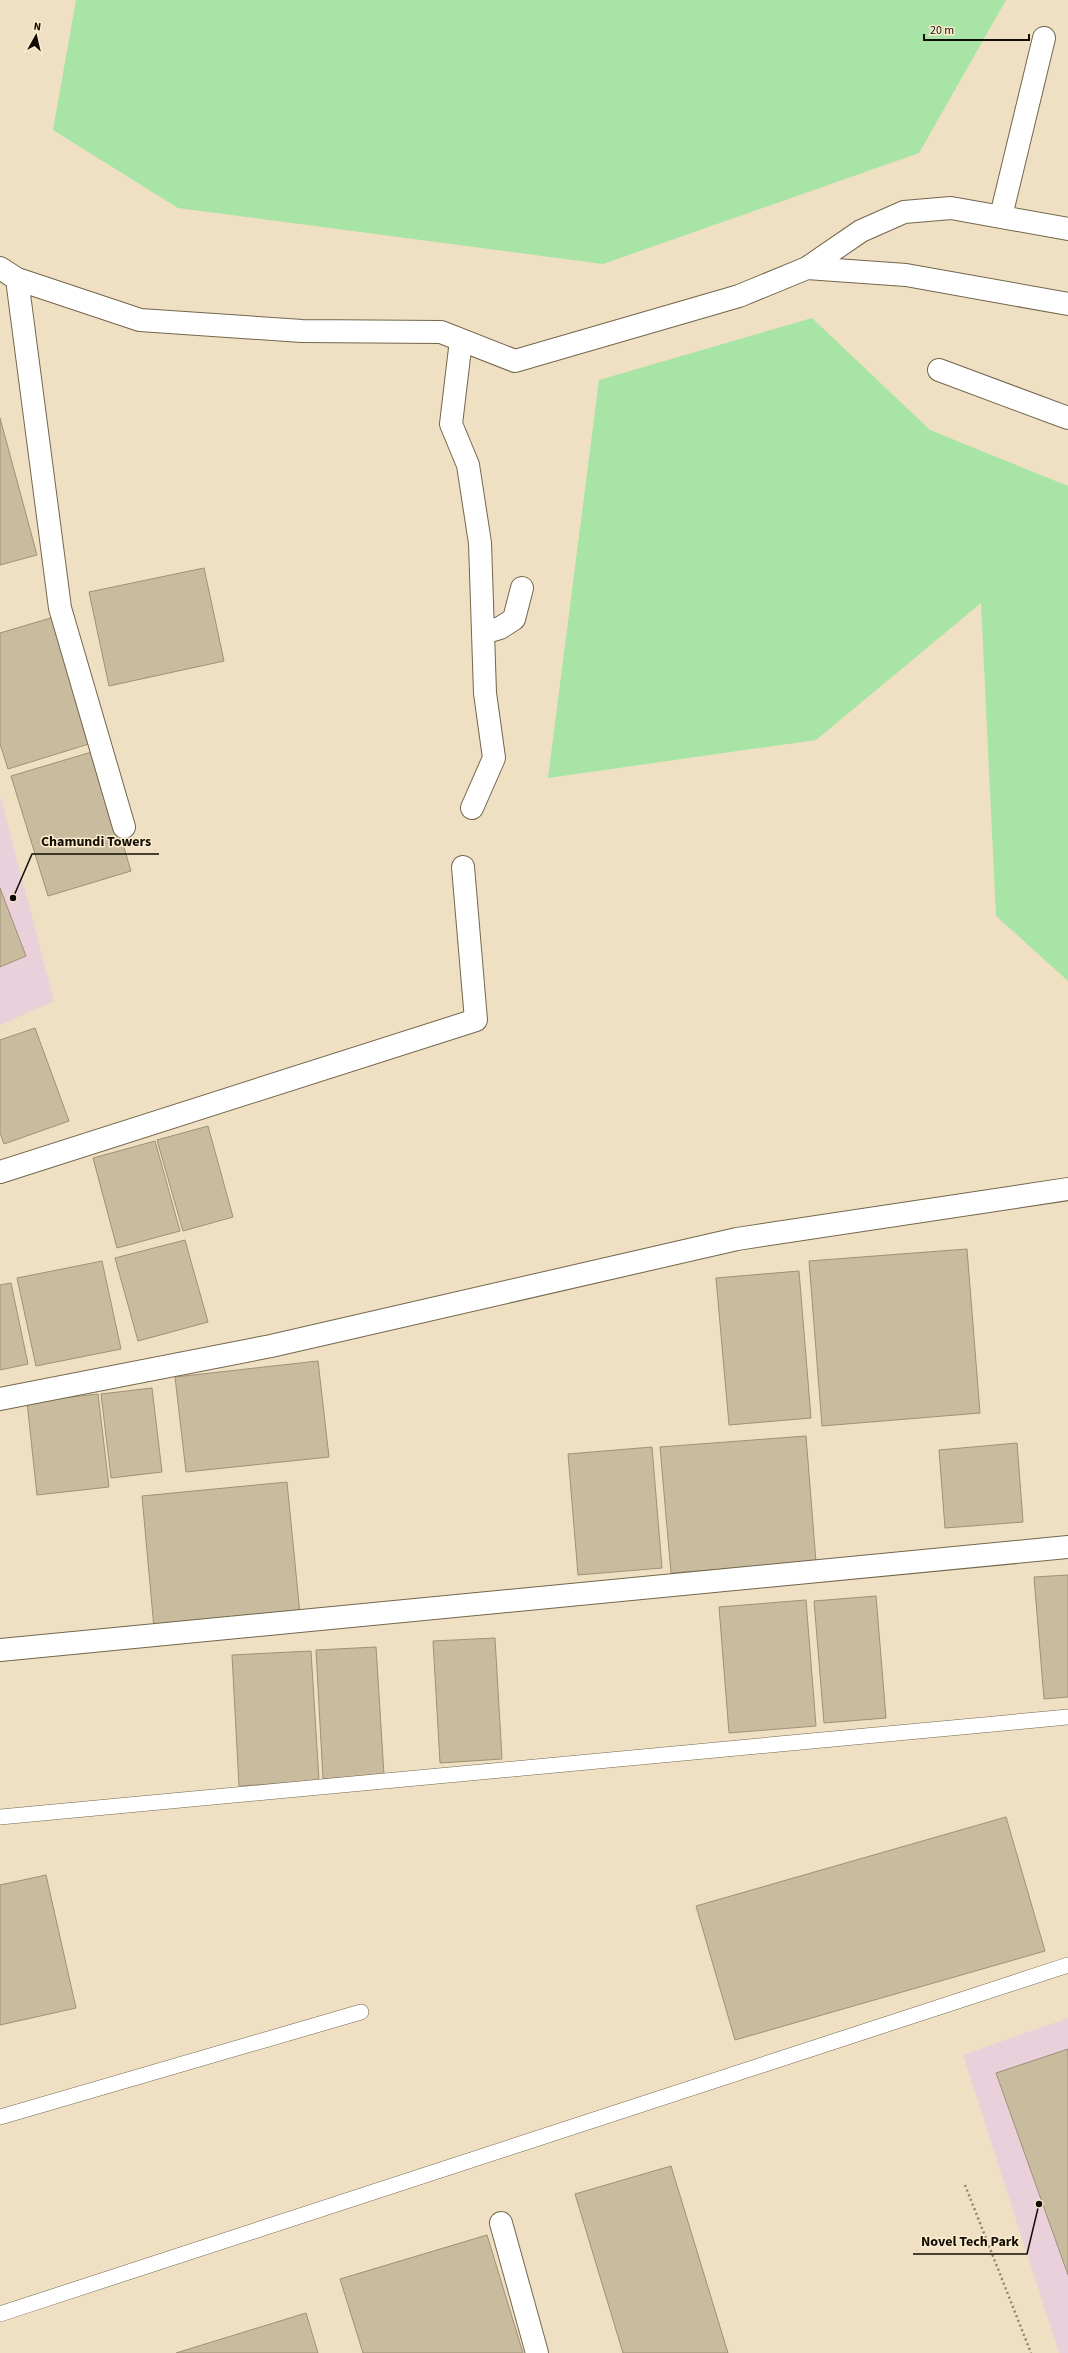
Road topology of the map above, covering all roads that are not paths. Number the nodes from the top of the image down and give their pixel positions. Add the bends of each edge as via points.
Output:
1 (1044, 38) dead end
2 (1001, 216) junction
3 (1068, 229) edge
4 (807, 268) junction
5 (8, 273) edge
6 (1068, 304) edge
7 (461, 340) junction
8 (939, 370) dead end
9 (1068, 418) edge
10 (522, 588) dead end
11 (483, 633) junction
12 (472, 808) dead end
13 (124, 827) dead end
14 (463, 867) dead end
15 (0, 1172) edge
16 (1068, 1189) edge
17 (0, 1399) edge
18 (1068, 1547) edge
19 (0, 1650) edge
20 (1068, 1717) edge
21 (0, 1817) edge
22 (1068, 1966) edge
23 (361, 2012) dead end
24 (0, 2117) edge
25 (501, 2223) dead end
26 (0, 2314) edge
27 (537, 2353) edge

1 - 2 street
2 - 3 street
2 - 4 street via 951,208 904,212 861,231
4 - 6 street via 906,275
4 - 7 street via 739,296 515,361
5 - 7 street via 140,320 302,331 441,332
5 - 13 street via 60,608
7 - 11 street via 451,424 468,465 480,543
8 - 9 street
10 - 11 street via 514,619 500,628
11 - 12 street via 485,693 494,758
14 - 15 street via 476,1020
16 - 17 street via 737,1239 271,1346
18 - 19 street
20 - 21 lane
22 - 26 lane
23 - 24 lane
25 - 27 street

